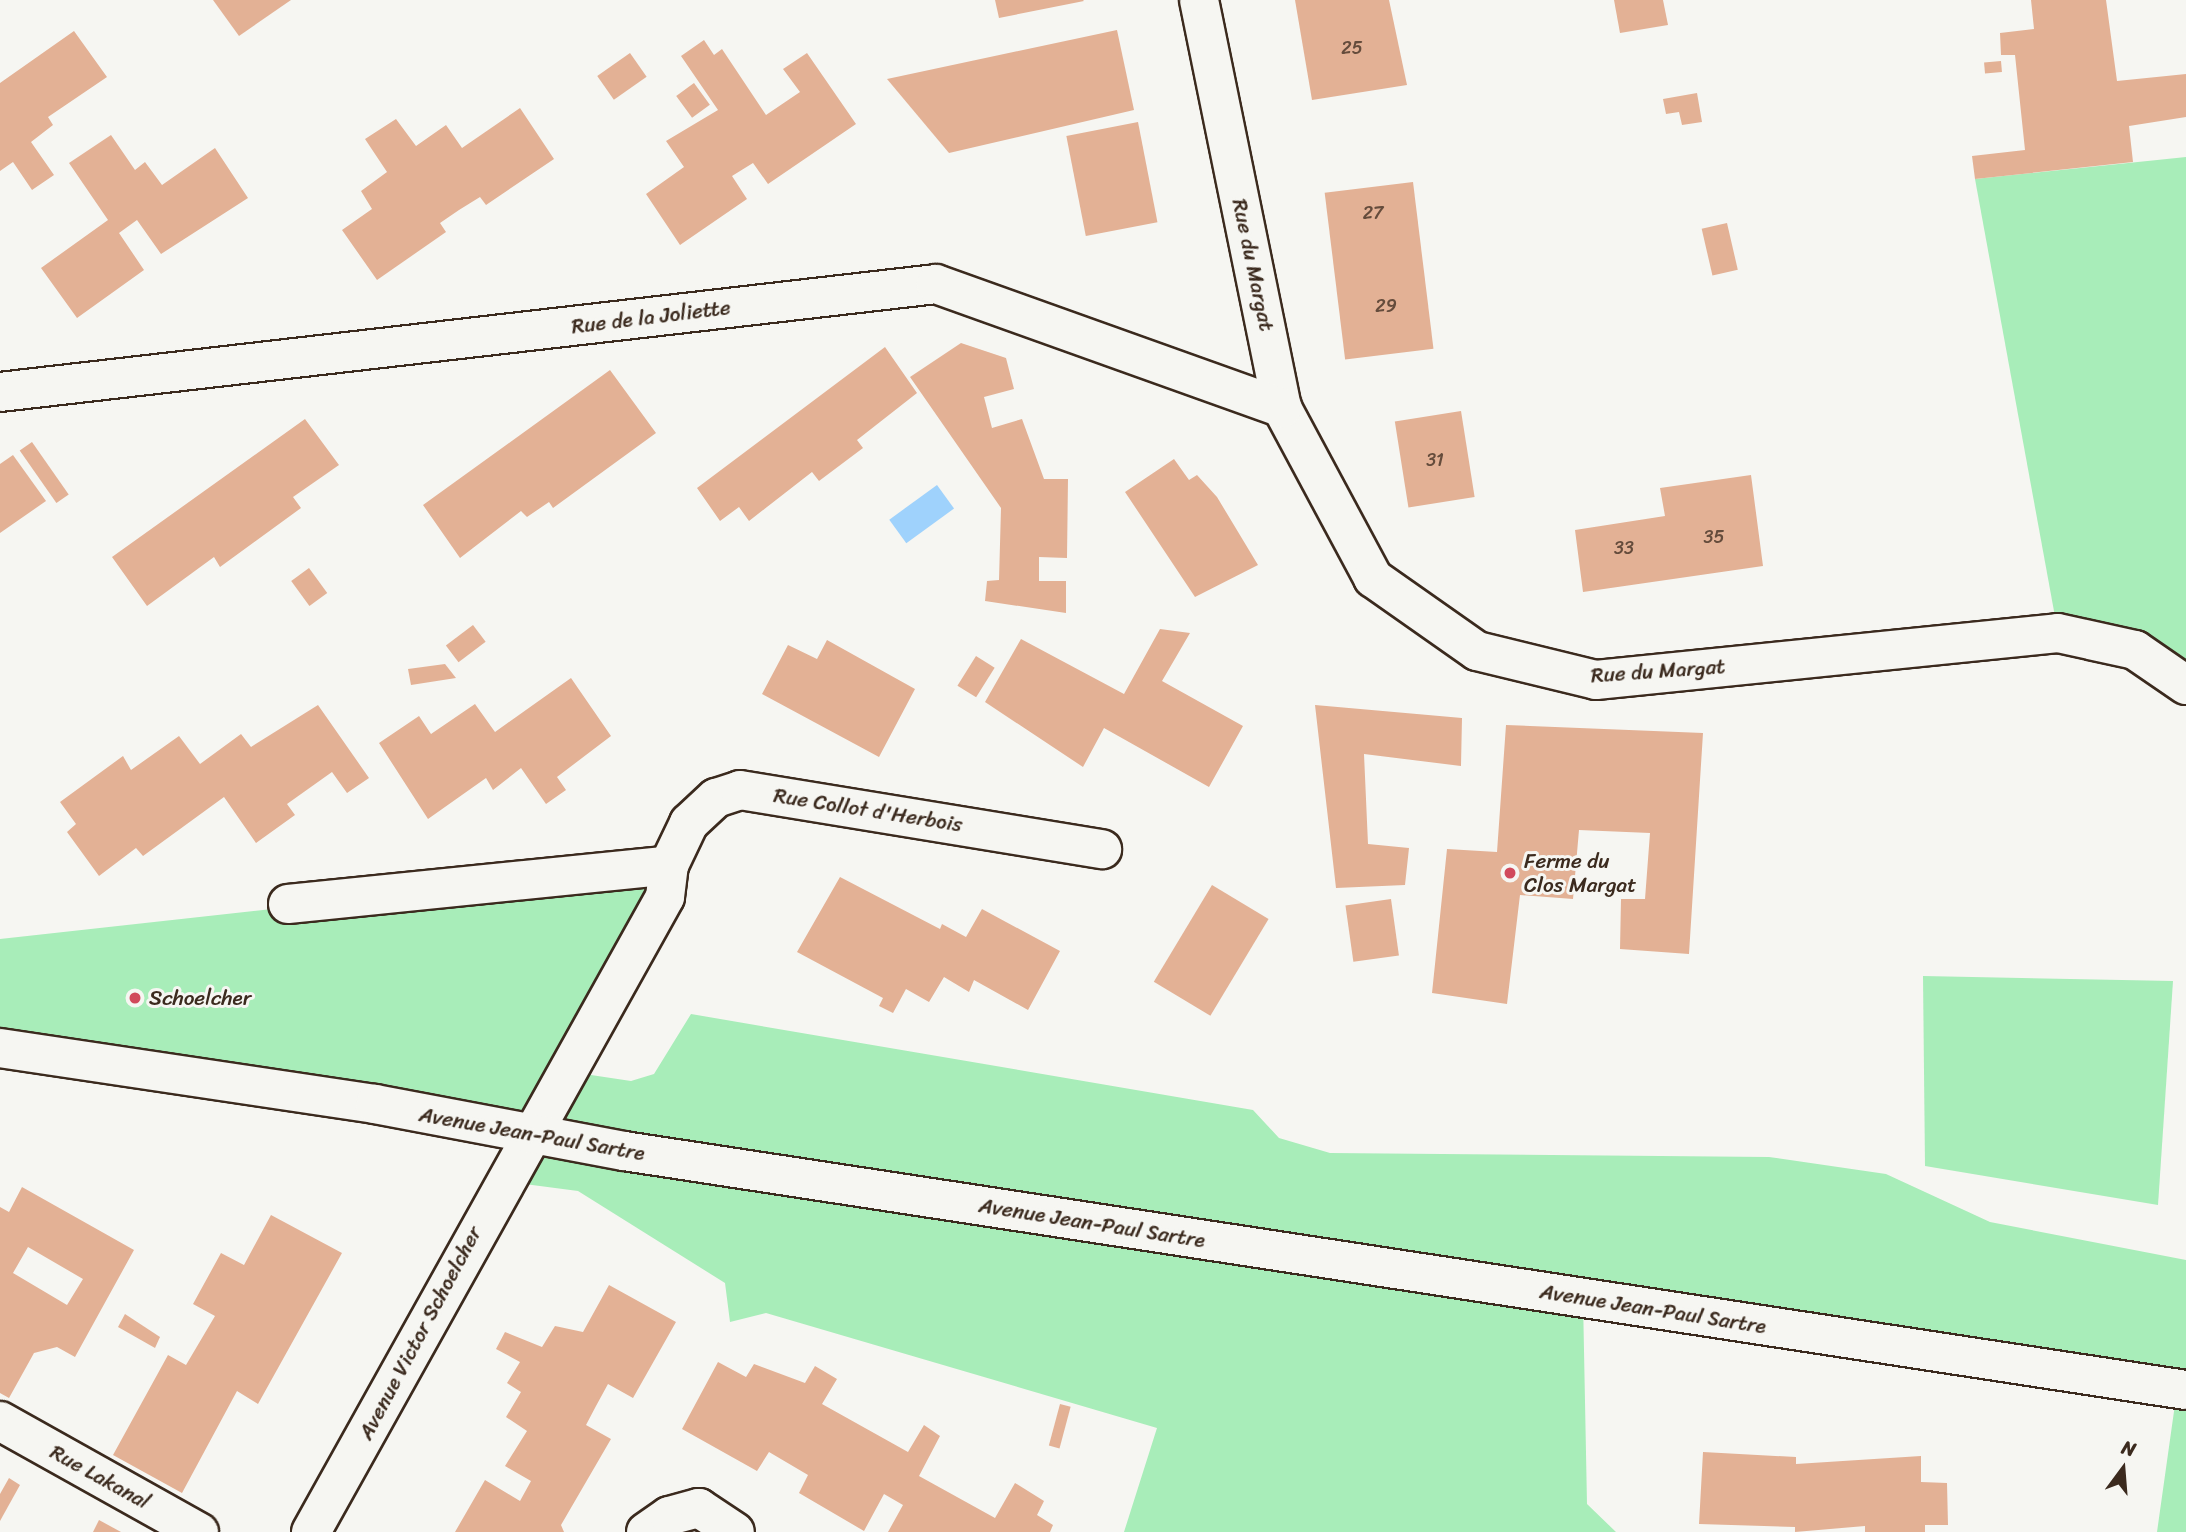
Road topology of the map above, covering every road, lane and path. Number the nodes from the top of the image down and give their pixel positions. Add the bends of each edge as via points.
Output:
1 (1199, 0) edge
2 (0, 392) edge
3 (1282, 408) junction
4 (2186, 685) edge
5 (1102, 849) dead end
6 (669, 865) junction
7 (288, 904) dead end
8 (0, 1048) edge
9 (528, 1134) junction
10 (2186, 1391) edge
11 (0, 1421) edge
12 (325, 1527) edge
13 (200, 1532) edge
14 (646, 1532) edge
15 (735, 1532) edge

1 - 3 street, Rue du Margat
2 - 3 street, Rue de la Joliette via 936,284
3 - 4 street, Rue du Margat via 1373,578 1477,651 1596,680 2058,633 2135,650
5 - 6 street, Rue Collot d'Herbois via 740,790 716,798 689,823
6 - 7 street
6 - 9 street, Rue Collot d'Herbois via 665,897 571,1072
8 - 9 street, Avenue Jean-Paul Sartre via 375,1104
9 - 10 street, Avenue Jean-Paul Sartre
9 - 12 street, Avenue Victor Schoelcher
11 - 13 street, Rue Lakanal
14 - 15 street via 668,1516 699,1508

